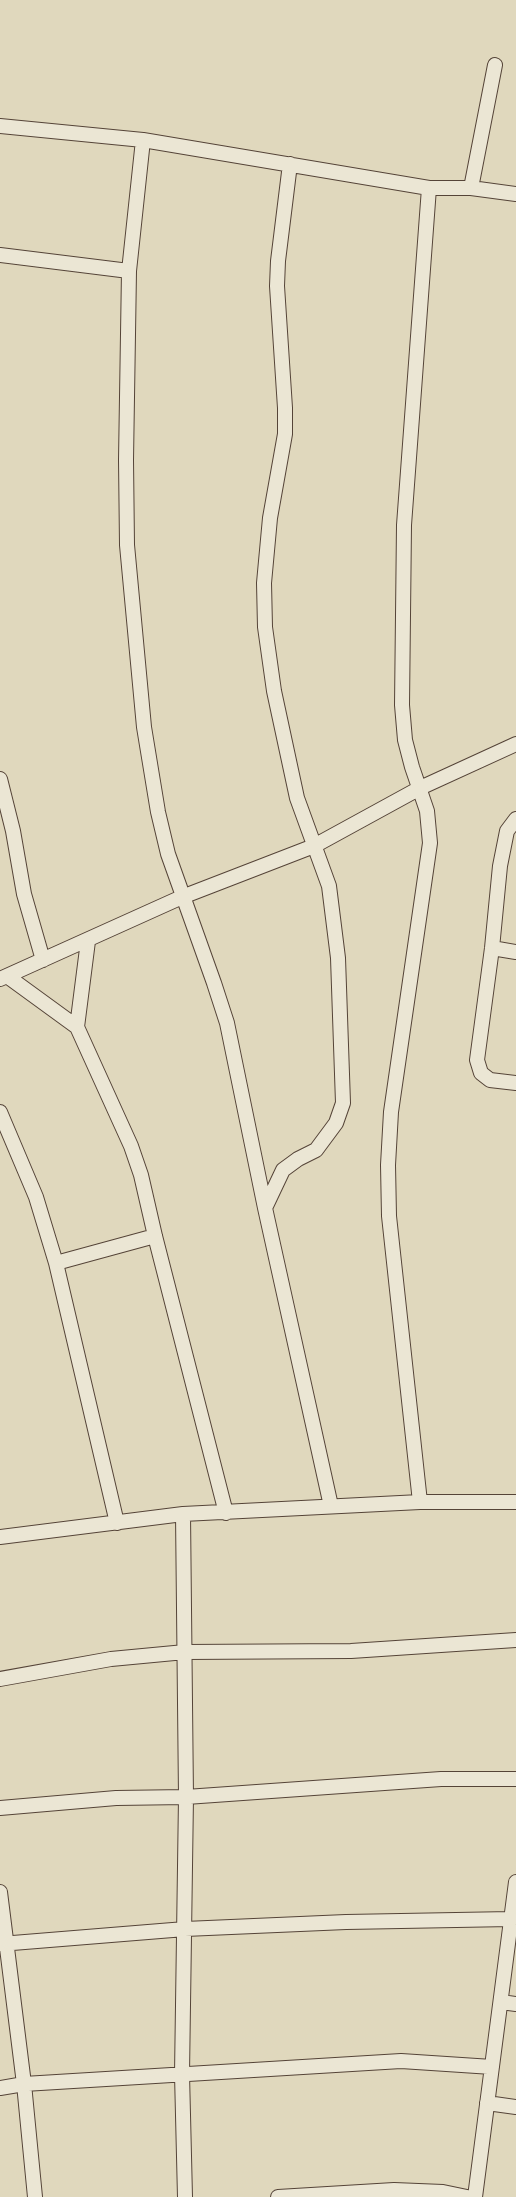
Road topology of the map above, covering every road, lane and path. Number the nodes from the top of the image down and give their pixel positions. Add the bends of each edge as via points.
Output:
1 (495, 65) dead end
2 (0, 126) edge
3 (143, 140) junction
4 (290, 164) junction
5 (429, 188) junction
6 (471, 188) junction
7 (516, 194) edge
8 (0, 255) edge
9 (129, 271) junction
10 (516, 744) edge
11 (0, 779) edge
12 (420, 788) junction
13 (516, 819) edge
14 (314, 846) junction
15 (182, 897) junction
16 (88, 940) junction
17 (492, 948) junction
18 (516, 952) edge
19 (43, 960) junction
20 (4, 978) edge
21 (77, 1027) junction
22 (516, 1083) edge
23 (0, 1112) edge
24 (265, 1208) junction
25 (155, 1236) junction
26 (56, 1263) junction
27 (420, 1502) junction
28 (516, 1502) edge
29 (332, 1506) junction
30 (226, 1513) junction
31 (183, 1514) junction
32 (117, 1523) junction
33 (0, 1537) edge
34 (516, 1640) edge
35 (185, 1652) junction
36 (0, 1679) edge
37 (516, 1779) edge
38 (186, 1797) junction
39 (0, 1808) edge
40 (516, 1882) edge
41 (0, 1892) edge
42 (515, 1904) edge
43 (511, 1919) junction
44 (185, 1929) junction
45 (3, 1944) edge
46 (501, 2002) junction
47 (516, 2004) edge
48 (492, 2067) junction
49 (182, 2074) junction
50 (24, 2085) junction
51 (0, 2088) edge
52 (487, 2103) junction
53 (516, 2108) edge
54 (35, 2197) edge
55 (185, 2197) edge
56 (278, 2197) edge
57 (467, 2197) edge
58 (475, 2197) edge

1 - 6 street
2 - 3 street
3 - 4 street
3 - 9 street
4 - 5 street
4 - 14 street via 277,286 285,434 270,518 264,583 265,627 285,751
5 - 6 street
5 - 12 street via 404,525 402,705 405,740
6 - 7 street
8 - 9 street
9 - 15 street via 127,524 134,627 158,812
10 - 12 street
11 - 19 street via 24,894
12 - 14 street
12 - 27 street via 430,843 391,1112 387,1166
13 - 17 street via 507,831 500,866
14 - 15 street
14 - 24 street via 329,886 338,958 343,1103 336,1123 316,1150 283,1170
15 - 16 street
15 - 24 street via 227,1023
16 - 19 street
16 - 21 street
17 - 18 street
17 - 22 street via 477,1060 481,1073 489,1080
19 - 20 street
20 - 21 street
21 - 25 street via 131,1146
23 - 26 street via 36,1197
24 - 29 street
25 - 26 street
25 - 30 street
26 - 32 street
27 - 28 street
27 - 29 street
29 - 30 street
30 - 31 street
31 - 32 street
31 - 35 street
32 - 33 street
34 - 35 street via 351,1652
35 - 36 street via 111,1659
35 - 38 street
37 - 38 street via 441,1779
38 - 39 street via 116,1798
38 - 44 street
40 - 42 street
41 - 45 street
42 - 43 street
43 - 44 street
43 - 46 street
44 - 45 street
44 - 49 street
45 - 50 street
46 - 47 street
46 - 48 street
48 - 49 street via 401,2061
48 - 52 street
49 - 50 street
49 - 55 street
50 - 51 street
50 - 54 street
52 - 53 street
52 - 58 street
56 - 57 street via 394,2190

